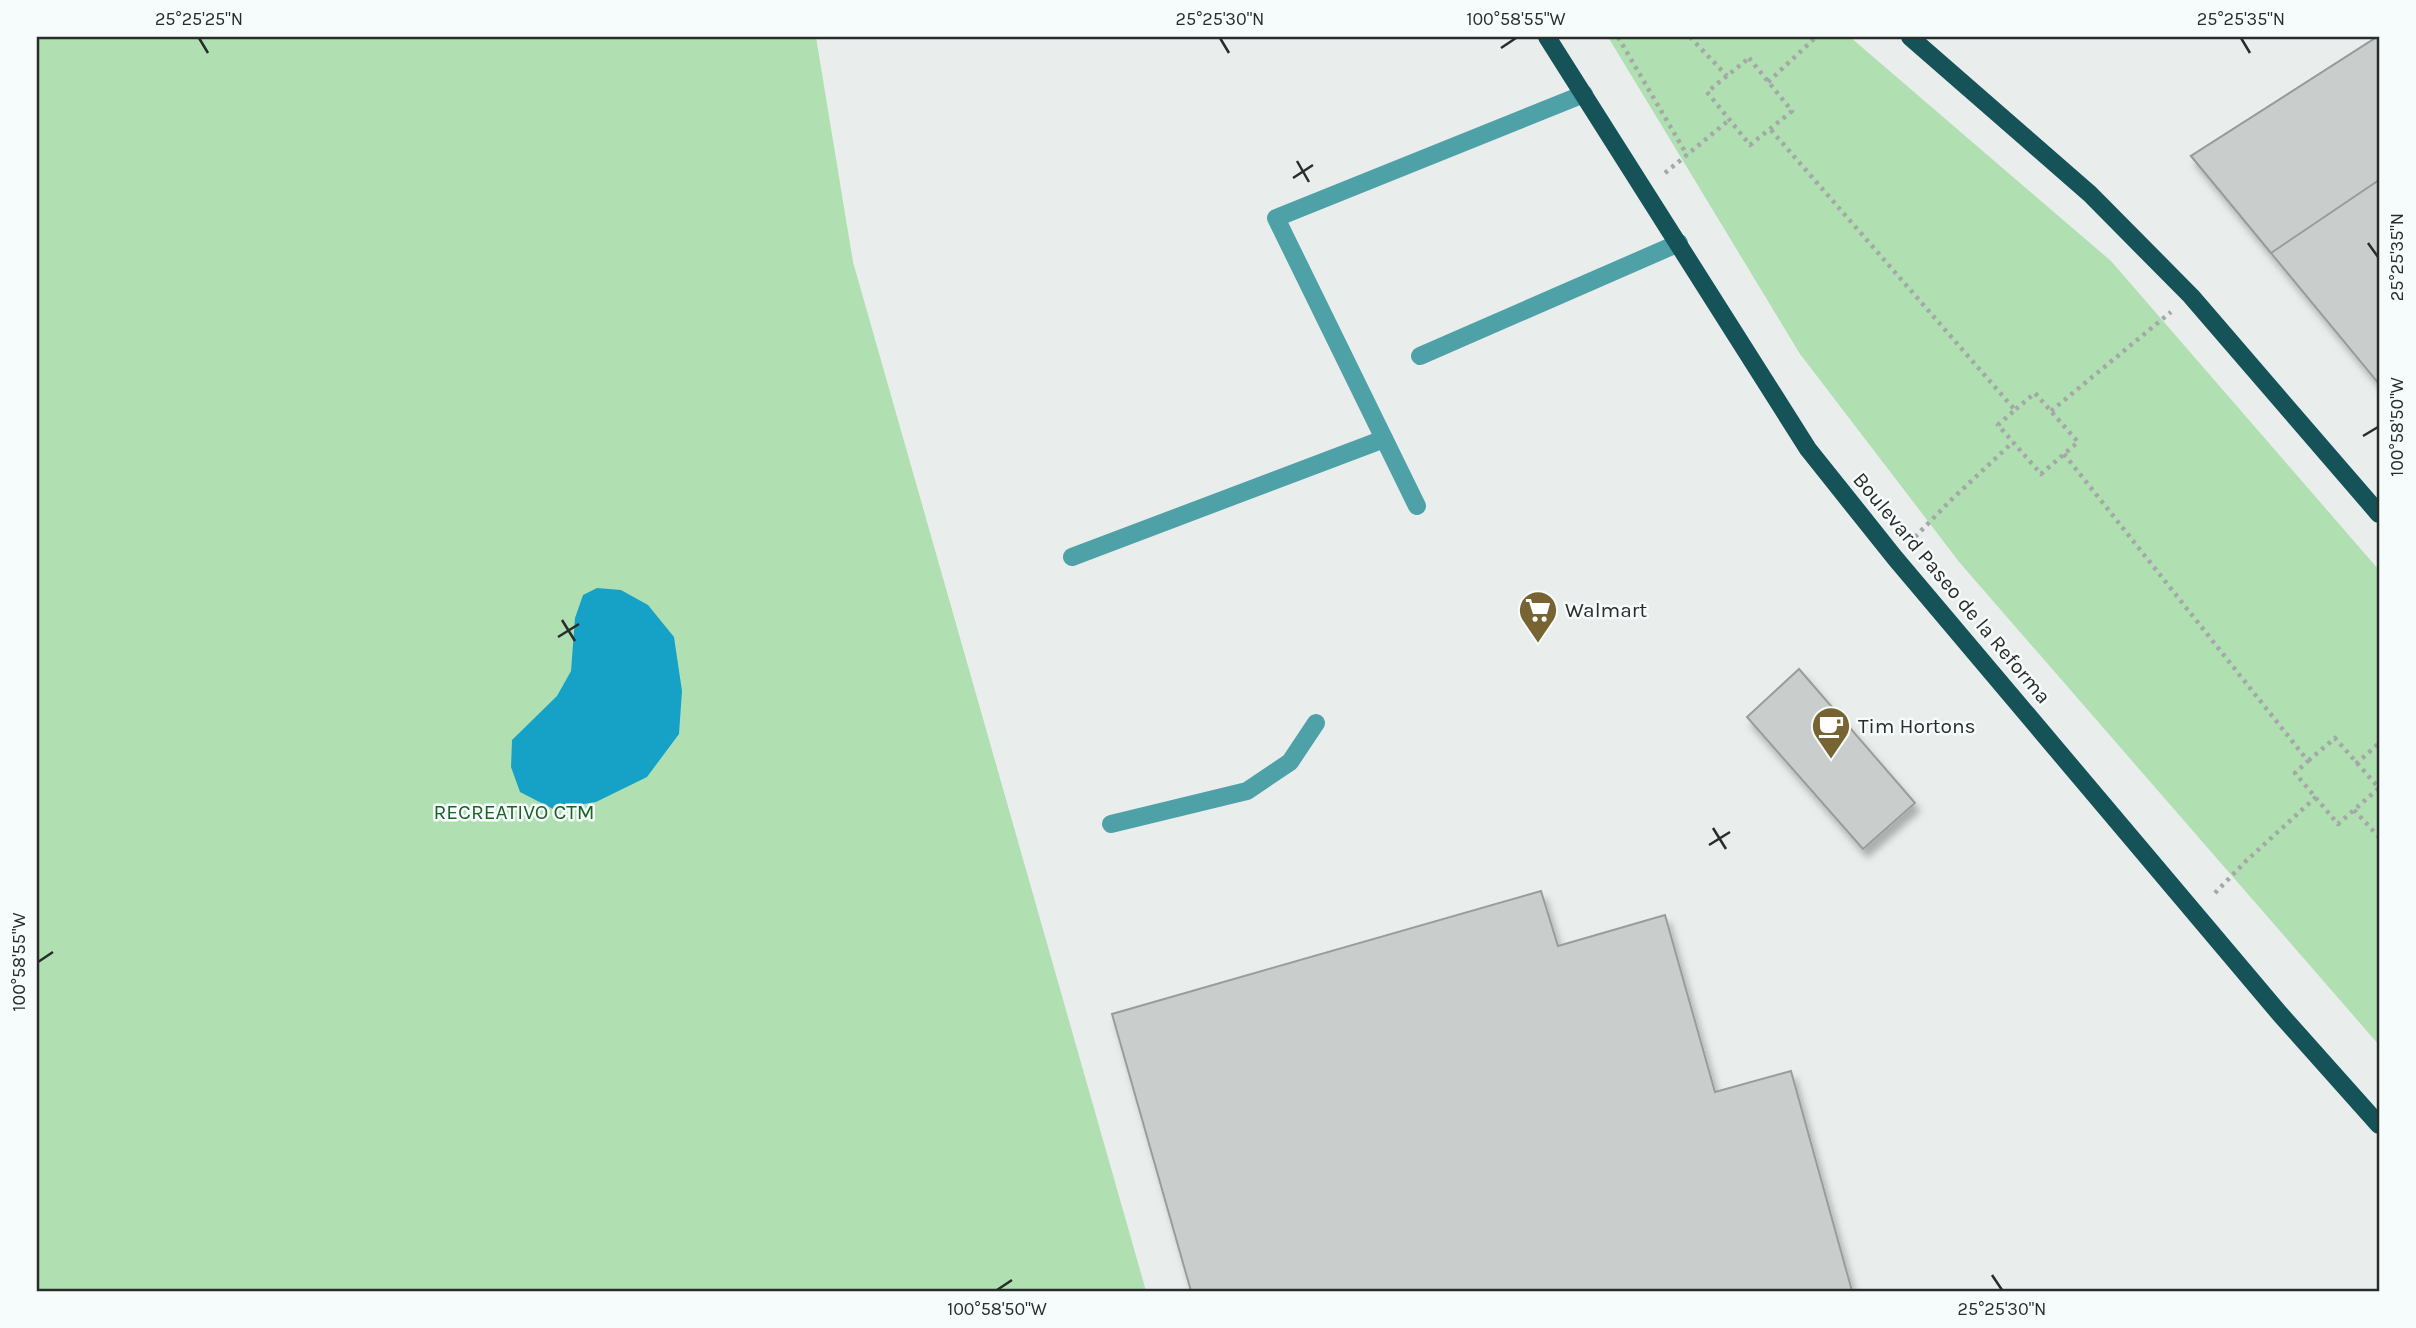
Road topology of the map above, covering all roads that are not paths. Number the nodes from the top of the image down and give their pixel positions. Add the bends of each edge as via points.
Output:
1 (1547, 37) edge
2 (1910, 37) edge
3 (1584, 94) junction
4 (1679, 243) junction
5 (1420, 356) dead end
6 (1384, 439) junction
7 (1417, 506) dead end
8 (2379, 514) edge
9 (1072, 557) dead end
10 (1316, 723) dead end
11 (1111, 824) dead end
12 (2379, 1125) edge

1 - 3 main road, Boulevard Paseo de la Reforma
2 - 8 main road via 2090,194 2191,296
3 - 4 main road, Boulevard Paseo de la Reforma
3 - 6 lane via 1276,218
4 - 5 lane
4 - 12 main road, Boulevard Paseo de la Reforma via 1808,449 2280,1014
6 - 7 lane
6 - 9 lane
10 - 11 lane via 1290,762 1247,790

